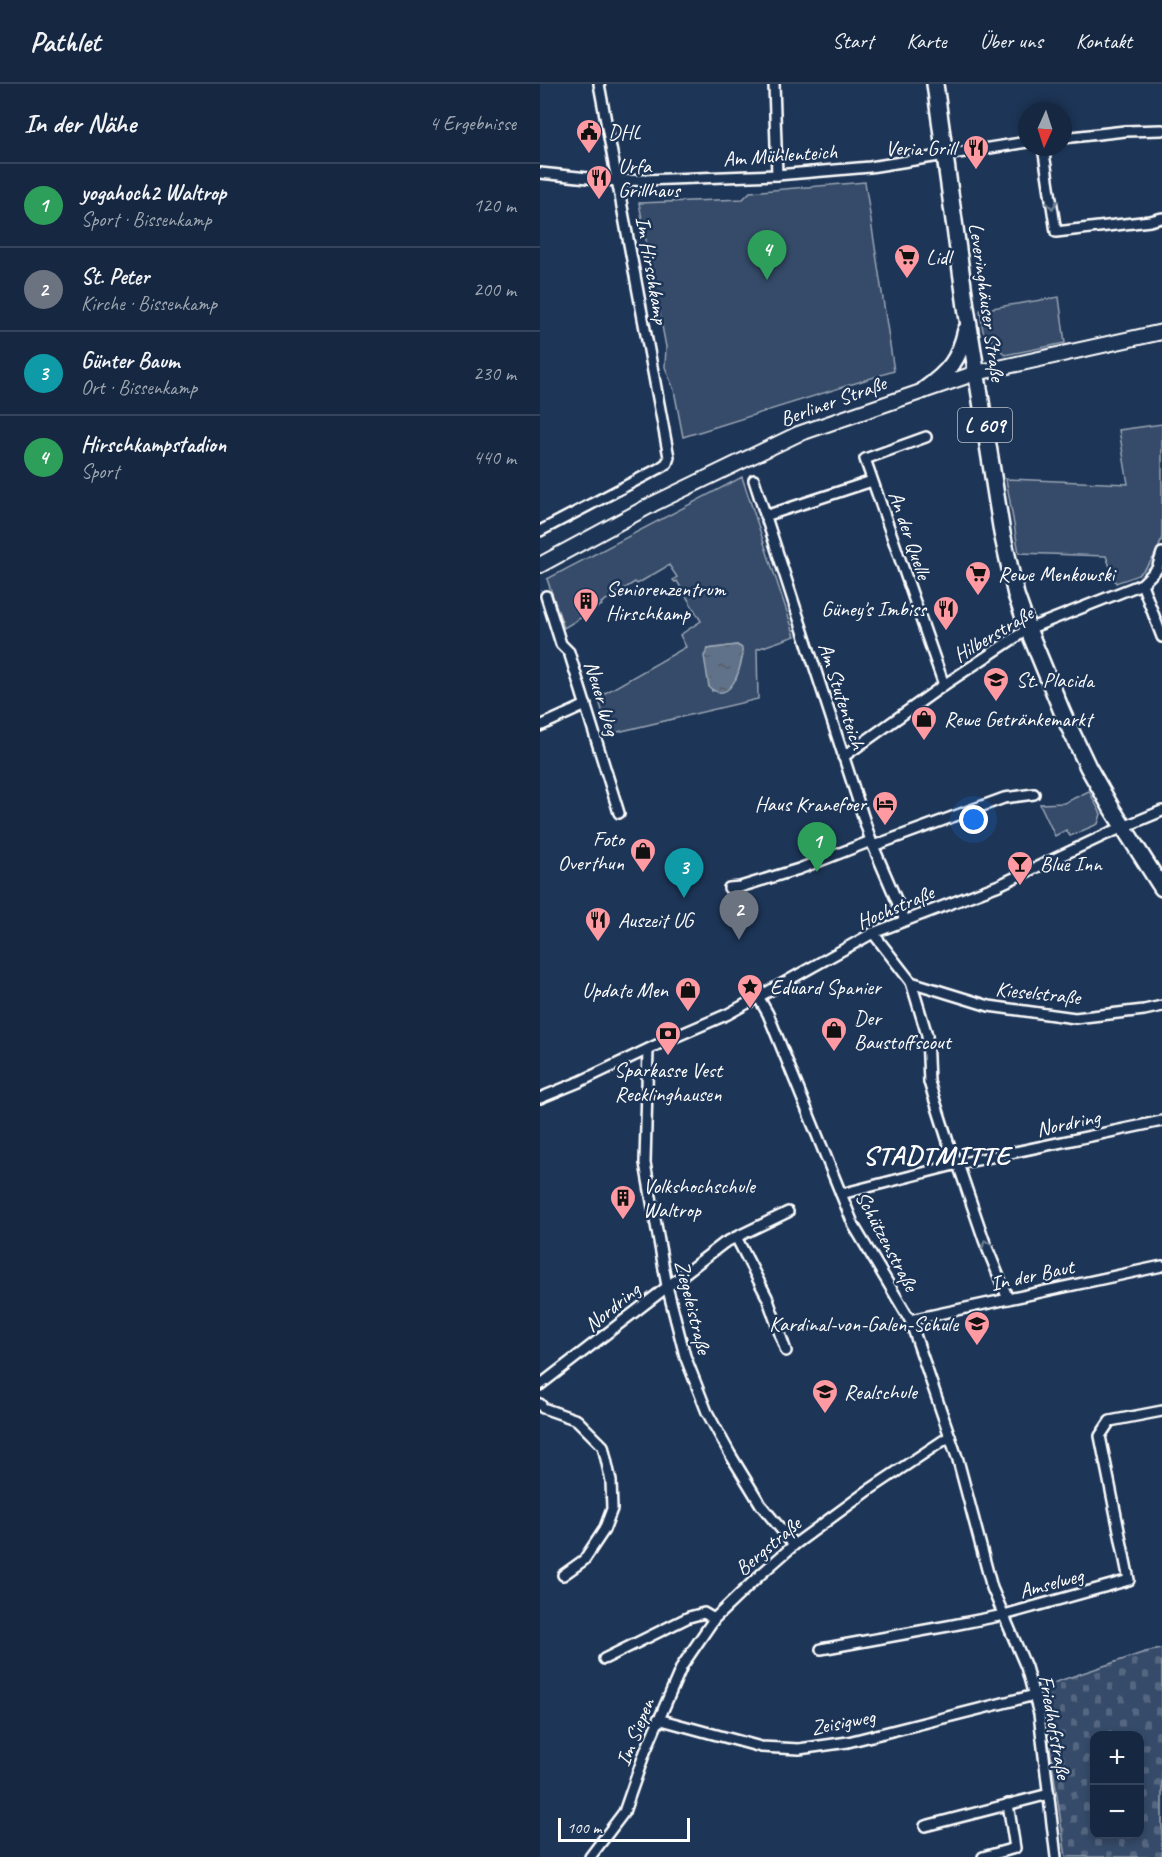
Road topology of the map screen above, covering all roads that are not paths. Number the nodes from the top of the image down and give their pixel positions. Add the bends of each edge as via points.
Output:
1 (599, 84) edge
2 (774, 84) edge
3 (935, 84) edge
4 (1162, 130) edge
5 (1072, 137) edge
6 (1018, 143) edge
7 (945, 155) junction
8 (1044, 156) edge
9 (540, 173) edge
10 (777, 175) junction
11 (617, 181) junction
12 (1162, 218) edge
13 (968, 321) junction
14 (1162, 332) edge
15 (976, 373) junction
16 (924, 390) junction
17 (926, 437) dead end
18 (754, 480) dead end
19 (872, 481) junction
20 (765, 516) junction
21 (540, 531) edge
22 (1162, 553) edge
23 (540, 565) edge
24 (1142, 584) junction
25 (546, 596) dead end
26 (1028, 629) junction
27 (1162, 637) edge
28 (944, 685) junction
29 (586, 705) junction
30 (540, 726) edge
31 (843, 757) junction
32 (1034, 794) dead end
33 (1162, 811) edge
34 (619, 813) dead end
35 (1123, 827) junction
36 (872, 844) junction
37 (729, 888) dead end
38 (1162, 888) edge
39 (905, 920) junction
40 (873, 933) junction
41 (912, 982) junction
42 (759, 998) junction
43 (1162, 1006) edge
44 (648, 1050) junction
45 (540, 1098) edge
46 (1162, 1121) edge
47 (958, 1164) junction
48 (841, 1194) junction
49 (788, 1212) dead end
50 (736, 1237) junction
51 (1162, 1266) edge
52 (667, 1286) junction
53 (1008, 1299) junction
54 (910, 1320) junction
55 (786, 1351) dead end
56 (540, 1385) edge
57 (540, 1404) edge
58 (1162, 1411) edge
59 (950, 1436) junction
60 (794, 1545) junction
61 (563, 1575) dead end
62 (1004, 1615) junction
63 (714, 1619) junction
64 (821, 1649) dead end
65 (604, 1659) dead end
66 (1035, 1695) junction
67 (658, 1719) junction
68 (1049, 1794) junction
69 (1008, 1804) junction
70 (925, 1826) dead end
71 (1016, 1853) edge
72 (590, 1857) edge
73 (983, 1857) edge
74 (1056, 1857) edge

1 - 11 street, Im Hirschkamp
2 - 10 street
3 - 7 main road, Leveringhäuser Straße / L 609
4 - 5 street
6 - 7 street, Am Mühlenteich
7 - 10 street, Am Mühlenteich via 870,167
7 - 13 main road, Leveringhäuser Straße / L 609
8 -> 12 street via 1056,232
9 - 11 street, Am Mühlenteich
10 - 11 street, Am Mühlenteich
11 - 21 street, Im Hirschkamp via 669,452 667,463
13 - 15 main road, Leveringhäuser Straße / L 609
13 - 16 main road via 954,363
14 - 15 main road, Berliner Straße
15 - 16 main road, Berliner Straße
15 - 26 main road, Leveringhäuser Straße / L 609 via 1002,533
16 - 23 main road, Berliner Straße via 798,434 653,504
17 - 19 street, An der Quelle via 865,459
18 - 20 street, Am Stutenteich
19 - 20 street
19 - 28 street, An der Quelle
20 - 31 street, Am Stutenteich
22 - 24 street via 1157,569
24 - 26 street, Hilberstraße
24 - 27 street
25 - 29 street, Neuer Weg
26 - 28 street, Hilberstraße
26 - 35 main road, L 609 via 1077,746
28 - 31 street, Hilberstraße
29 - 30 street
29 - 34 street, Neuer Weg
31 - 36 street, Am Stutenteich
32 - 36 street via 1004,798
33 - 35 street, Hochstraße
35 - 38 main road, L 609
35 - 39 street, Hochstraße via 999,885
36 - 37 street
36 - 39 street, Am Stutenteich
39 - 40 street, Hochstraße
40 - 41 street
40 - 42 street, Hochstraße
41 - 43 street, Kieselstraße via 989,1006 1075,1018
41 - 47 street via 927,1035 929,1082
42 - 44 street, Hochstraße
42 - 48 street, Schützenstraße
44 - 45 street, Hochstraße
44 - 52 street, Ziegeleistraße via 645,1163
46 - 47 street, Nordring
47 - 48 street, Nordring
53 -> 47 street
48 - 54 street, Schützenstraße via 854,1226
49 - 50 street, Nordring
50 - 52 street, Nordring
50 - 55 street via 767,1297
51 - 53 street, In der Baut
52 - 56 street, Nordring
52 - 60 street, Ziegeleistraße via 685,1356 707,1412 761,1505
53 - 54 street, In der Baut
54 - 59 street, Schützenstraße
57 - 61 street via 577,1420 603,1446 611,1481 612,1509 604,1530 584,1560
58 - 62 street, Amselweg via 1110,1421 1100,1436 1129,1580
59 - 60 street, Bergstraße
59 - 62 street, Friedhofstraße via 992,1588
60 - 63 street, Bergstraße
62 - 64 street, Amselweg
62 - 66 street, Friedhofstraße
63 - 65 street via 704,1613 689,1617
63 - 67 street, Im Siepen via 682,1666
66 - 67 street, Zeisigweg via 848,1742 799,1749 761,1747
66 - 68 street, Friedhofstraße
67 - 72 street, Im Siepen via 624,1812
68 - 69 street
68 - 74 street, Friedhofstraße
69 - 70 street
69 - 71 street
71 - 73 street

